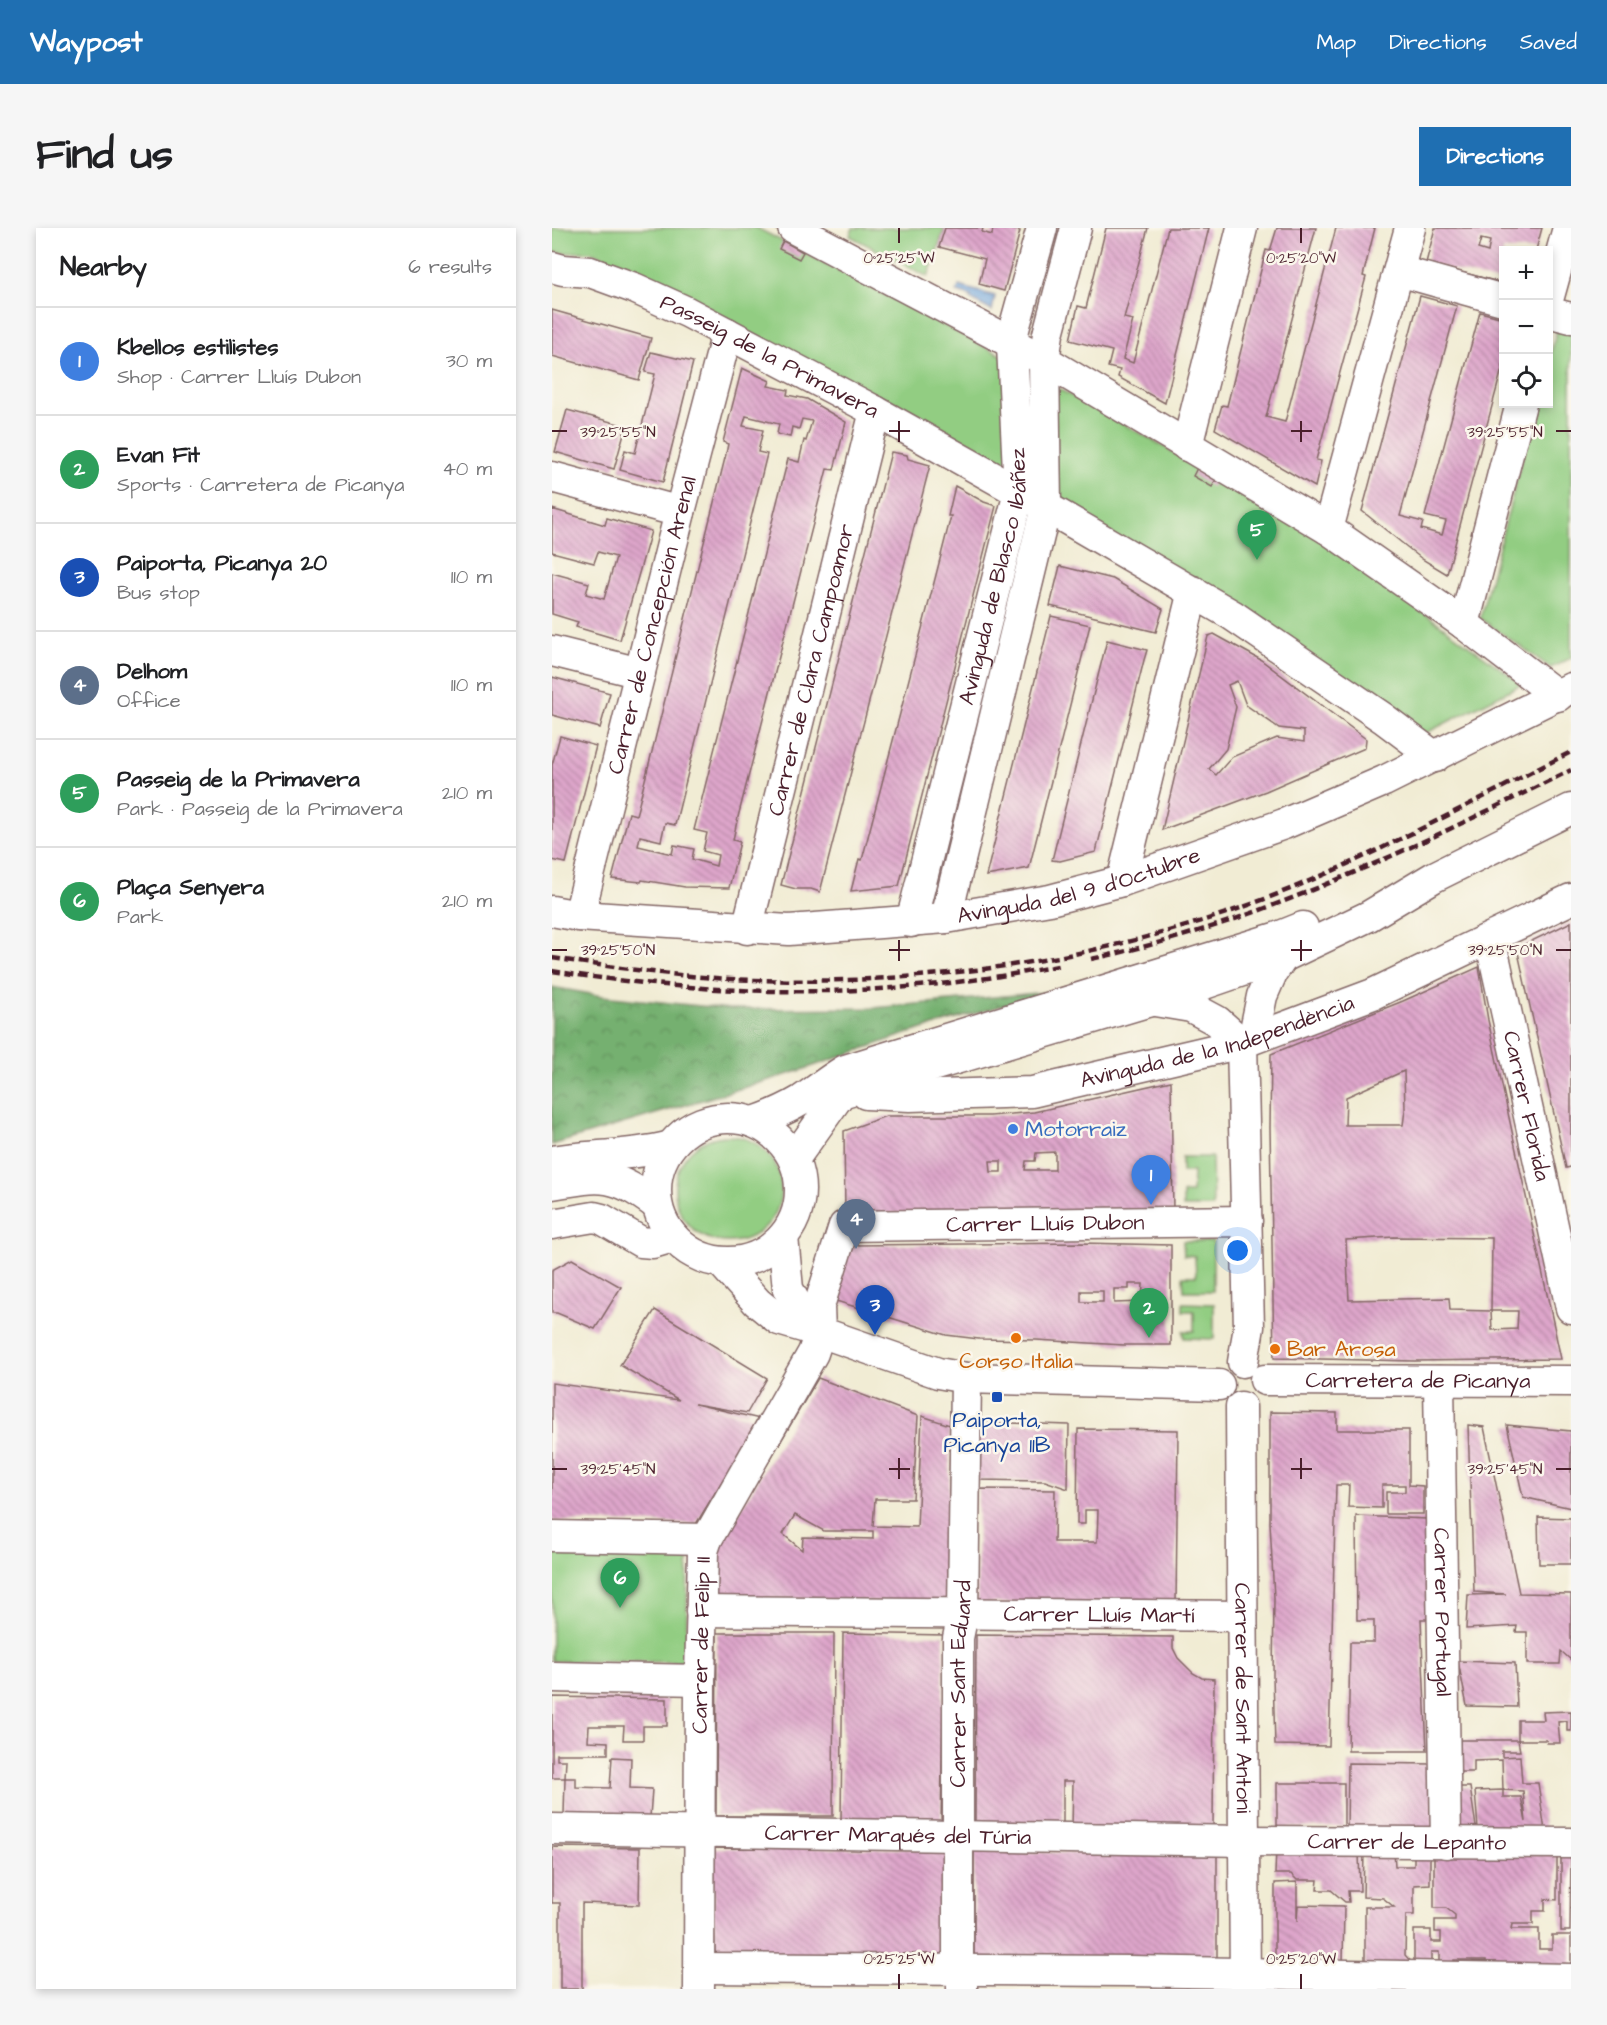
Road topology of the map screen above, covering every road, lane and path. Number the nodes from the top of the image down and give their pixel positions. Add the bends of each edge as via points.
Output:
1 (793, 228) edge
2 (1042, 228) edge
3 (1076, 228) edge
4 (1242, 228) edge
5 (1410, 228) edge
6 (1568, 228) edge
7 (832, 237) edge
8 (552, 267) edge
9 (1410, 274) dead end
10 (1499, 299) edge
11 (1558, 311) edge
12 (727, 333) junction
13 (1012, 345) junction
14 (1044, 360) junction
15 (1520, 408) edge
16 (875, 411) junction
17 (1187, 446) junction
18 (552, 477) edge
19 (1019, 492) junction
20 (1046, 507) junction
21 (680, 512) junction
22 (1328, 529) junction
23 (1193, 591) junction
24 (1464, 624) junction
25 (552, 651) edge
26 (640, 673) junction
27 (1564, 692) edge
28 (1435, 757) junction
29 (1571, 809) edge
30 (1434, 877) junction
31 (1122, 881) junction
32 (1571, 899) edge
33 (565, 913) edge
34 (946, 918) junction
35 (911, 922) junction
36 (747, 929) junction
37 (1487, 940) junction
38 (1283, 957) junction
39 (1152, 1000) junction
40 (1242, 1043) junction
41 (841, 1093) junction
42 (754, 1122) junction
43 (668, 1147) junction
44 (794, 1159) junction
45 (552, 1161) edge
46 (552, 1184) edge
47 (1558, 1194) edge
48 (657, 1205) junction
49 (1247, 1221) junction
50 (552, 1224) edge
51 (673, 1237) junction
52 (783, 1237) junction
53 (721, 1262) junction
54 (1571, 1308) edge
55 (815, 1331) junction
56 (1254, 1371) junction
57 (966, 1378) junction
58 (1439, 1381) junction
59 (1571, 1381) edge
60 (1219, 1385) junction
61 (1241, 1407) junction
62 (552, 1536) edge
63 (707, 1539) junction
64 (701, 1611) junction
65 (963, 1614) junction
66 (1242, 1616) junction
67 (552, 1677) edge
68 (700, 1680) junction
69 (552, 1828) edge
70 (700, 1830) junction
71 (958, 1837) junction
72 (1244, 1841) junction
73 (1446, 1843) junction
74 (1571, 1843) edge
75 (699, 1978) edge
76 (1571, 1979) edge
77 (962, 1980) edge
78 (1130, 1980) edge
79 (1245, 1982) edge
80 (1367, 1982) edge

1 - 7 street
2 - 13 street, Avinguda de Blasco Ibáñez
3 - 14 street, Avinguda de Blasco Ibáñez
4 - 17 street
5 - 22 street
6 - 11 street
7 - 13 street
8 - 12 street, Passeig de la Primavera via 590,272 634,288
9 - 10 street
12 - 16 street, Passeig de la Primavera
12 - 21 street, Carrer de Concepción Arenal
13 - 14 street
13 - 19 street, Avinguda de Blasco Ibáñez
14 - 17 street
14 - 20 street, Avinguda de Blasco Ibáñez
15 - 24 street
16 - 19 street, Passeig de la Primavera
16 - 36 street, Carrer de Clara Campoamor
17 - 22 street
18 - 21 street
19 - 20 street, Passeig de la Primavera
19 - 35 street, Avinguda de Blasco Ibáñez
20 - 23 street, Passeig de la Primavera
20 - 34 street, Avinguda de Blasco Ibáñez
21 - 26 street, Carrer de Concepción Arenal
22 - 24 street
23 - 28 street, Passeig de la Primavera
23 - 31 street
24 - 27 street
25 - 26 street
26 - 33 street, Carrer de Concepción Arenal
27 - 28 street, Avinguda del 9 d'Octubre
28 - 31 street, Avinguda del 9 d'Octubre via 1284,824
29 - 30 street
30 - 38 street via 1369,916
30 - 42 street via 1278,936 845,1070 802,1099
31 - 34 street, Avinguda del 9 d'Octubre via 1050,900
32 - 37 street, Avinguda de la Independència
33 - 36 street, Avinguda del 9 d'Octubre
34 - 35 street, Avinguda del 9 d'Octubre
35 - 36 street, Avinguda del 9 d'Octubre
37 - 40 street, Avinguda de la Independència via 1373,994
37 - 47 street, Carrer Florida
38 - 39 street
38 - 40 street via 1262,996 1255,1030
39 - 40 street via 1191,1007 1217,1021
39 - 41 street
40 - 41 street, Avinguda de la Independència via 1032,1092 910,1096
40 - 49 street
41 - 44 street
42 - 43 street via 718,1118 685,1132
42 - 44 street via 784,1143
43 - 45 street
43 - 48 street via 656,1183
44 - 52 street via 800,1199 795,1220
46 - 48 street via 613,1179
47 - 54 street, Carrer Florida
48 - 51 street
49 - 55 street, Carrer Lluís Dubon via 844,1226
49 - 56 street
50 - 51 street via 594,1217 641,1242
51 - 53 street via 703,1258
52 - 53 street via 766,1252 744,1260
52 - 55 street via 788,1289
53 - 55 street via 779,1320
55 - 57 street via 938,1374
55 - 63 street, Carrer de Felip II via 813,1353
56 - 58 street, Carretera de Picanya
56 - 60 street via 1236,1363 1224,1371
56 - 61 street via 1263,1394 1254,1404
57 - 60 street
57 - 65 street, Carrer Sant Eduard
58 - 59 street, Carretera de Picanya
58 - 73 street, Carrer Portugal
60 - 61 street via 1228,1403
61 - 66 street, Carrer de Sant Antoni
62 - 63 street
63 - 64 street, Carrer de Felip II
64 - 65 street, Carrer Lluís Martí
64 - 68 street, Carrer de Felip II
65 - 66 street, Carrer Lluís Martí
65 - 71 street, Carrer Sant Eduard via 958,1638
66 - 72 street, Carrer de Sant Antoni
67 - 68 street
68 - 70 street, Carrer de Felip II
69 - 70 street, Carrer Marqués del Túria
70 - 71 street, Carrer Marqués del Túria
70 - 75 street, Carrer de Felip II
71 - 72 street, Carrer Marqués del Túria
71 - 77 street, Carrer Sant Eduard via 958,1957
72 - 73 street, Carrer de Lepanto
72 - 79 street, Carrer de Sant Antoni
73 - 74 street, Carrer de Lepanto
75 - 77 street
76 - 80 street
77 - 78 street
78 - 79 street
79 - 80 street

